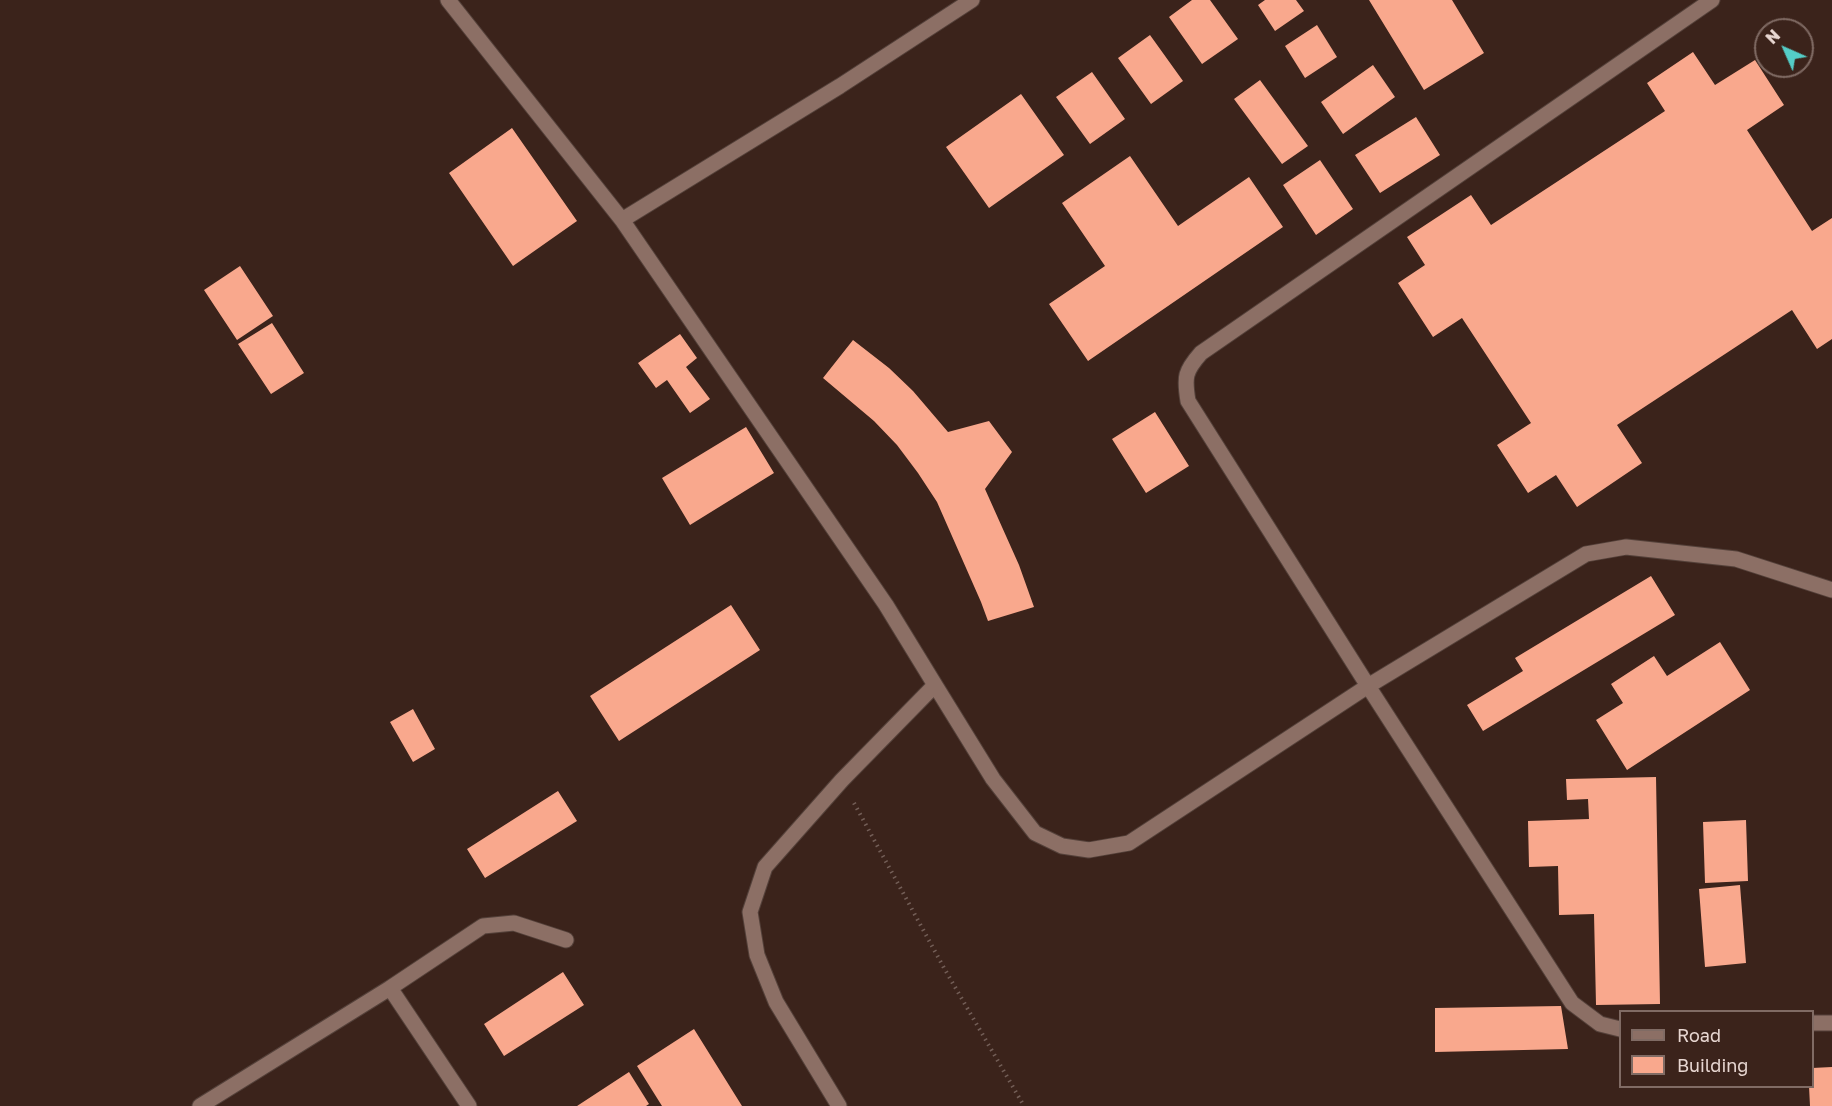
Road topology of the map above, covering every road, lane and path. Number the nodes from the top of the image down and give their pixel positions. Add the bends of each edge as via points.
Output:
1 (448, 0) edge
2 (972, 0) edge
3 (1712, 0) edge
4 (622, 220) junction
5 (1832, 590) edge
6 (935, 685) junction
7 (1368, 686) junction
8 (842, 780) junction
9 (566, 940) dead end
10 (390, 988) junction
11 (1814, 1023) edge
12 (1832, 1023) edge
13 (1619, 1029) edge
14 (200, 1106) edge
15 (469, 1106) edge
16 (839, 1106) edge
17 (1024, 1106) edge

1 - 4 street
2 - 4 street
3 - 7 street via 1201,353 1188,368 1188,401
4 - 6 street via 886,605
5 - 7 street via 1736,559 1626,547 1586,554
6 - 7 street via 993,779 1035,832 1062,846 1089,850 1129,843
6 - 8 street
7 - 13 street via 1572,1003 1600,1024
8 - 16 street via 765,867 750,912 757,955 777,1002
8 - 17 path
9 - 10 street via 514,923 483,926
10 - 14 street
10 - 15 street
11 - 12 street

